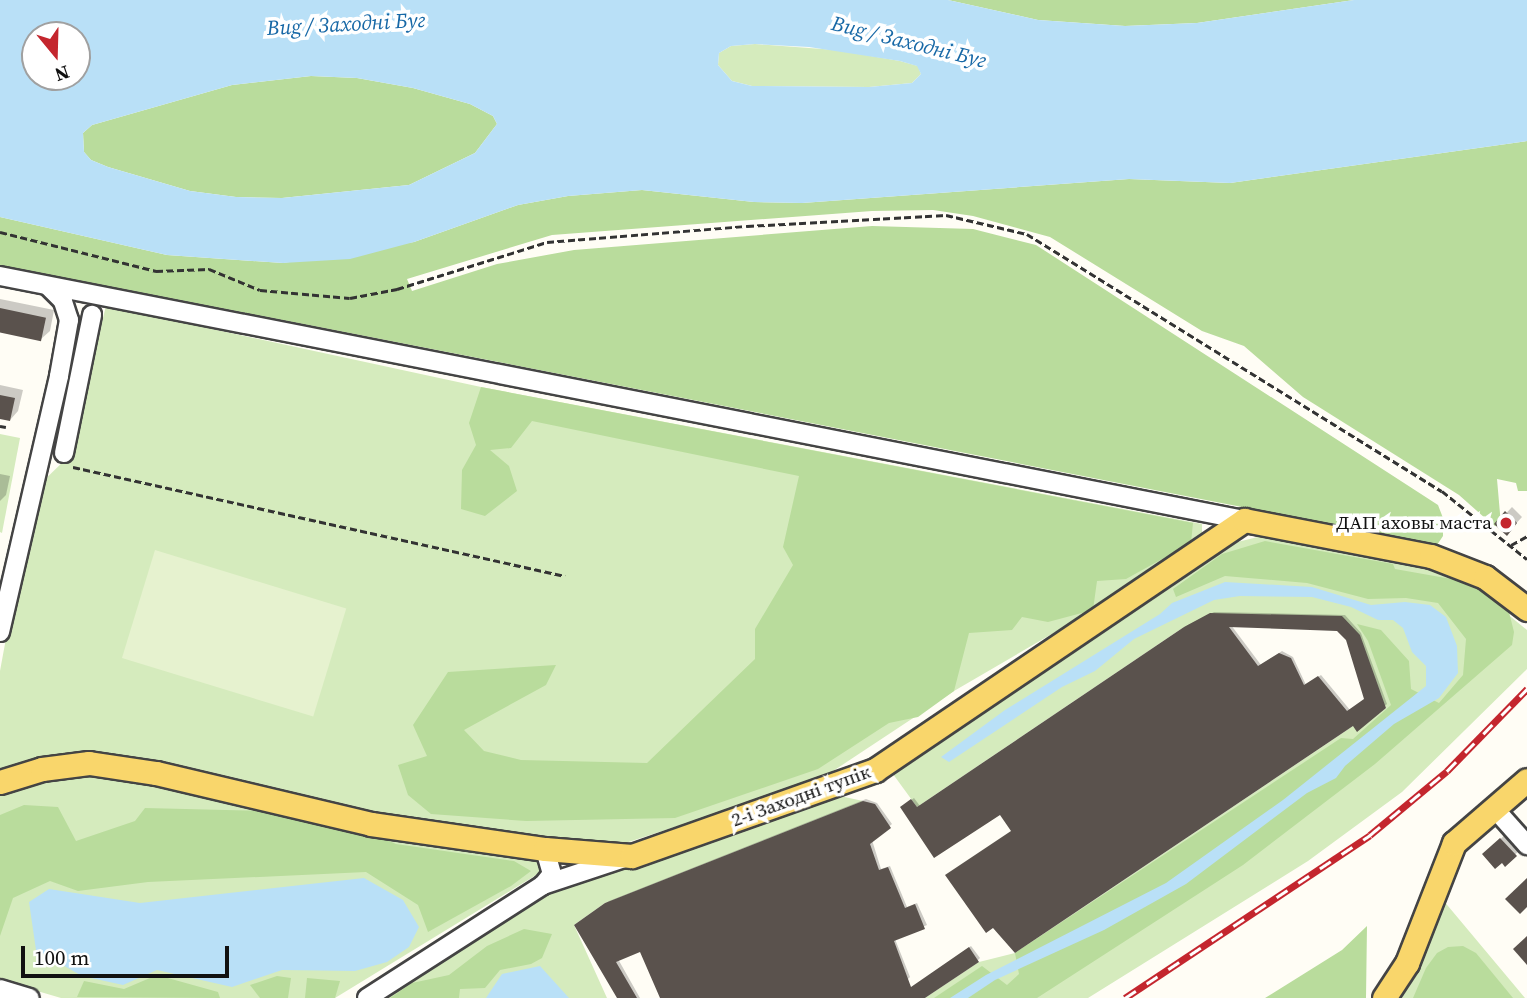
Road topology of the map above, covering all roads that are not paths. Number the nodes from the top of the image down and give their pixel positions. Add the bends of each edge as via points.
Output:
1 (0, 276) edge
2 (48, 287) junction
3 (92, 315) dead end
4 (60, 376) junction
5 (79, 381) junction
6 (65, 459) road end
7 (1244, 520) junction
8 (1527, 609) edge
9 (0, 632) edge
10 (1527, 780) edge
11 (0, 782) edge
12 (1494, 808) junction
13 (1527, 845) edge
14 (545, 849) junction
15 (632, 856) junction
16 (543, 886) junction
17 (0, 989) edge
18 (30, 998) edge
19 (367, 998) edge
20 (1384, 998) edge

1 - 2 street
2 - 4 street via 63,301 69,320
2 - 7 street
3 - 5 street
4 - 5 street
4 - 9 street
5 - 6 street
7 - 8 main road via 1431,556 1485,577
7 - 15 main road, 2-і Заходні тупік via 875,770
10 - 12 main road
11 - 14 main road via 42,769 89,763 156,773 371,824
12 - 13 street
12 - 20 main road via 1454,843 1407,963
14 - 15 main road
14 - 16 street via 552,874
15 - 16 street, 2-і Заходні тупік
16 - 19 street, 2-і Заходні тупік
17 - 18 street

